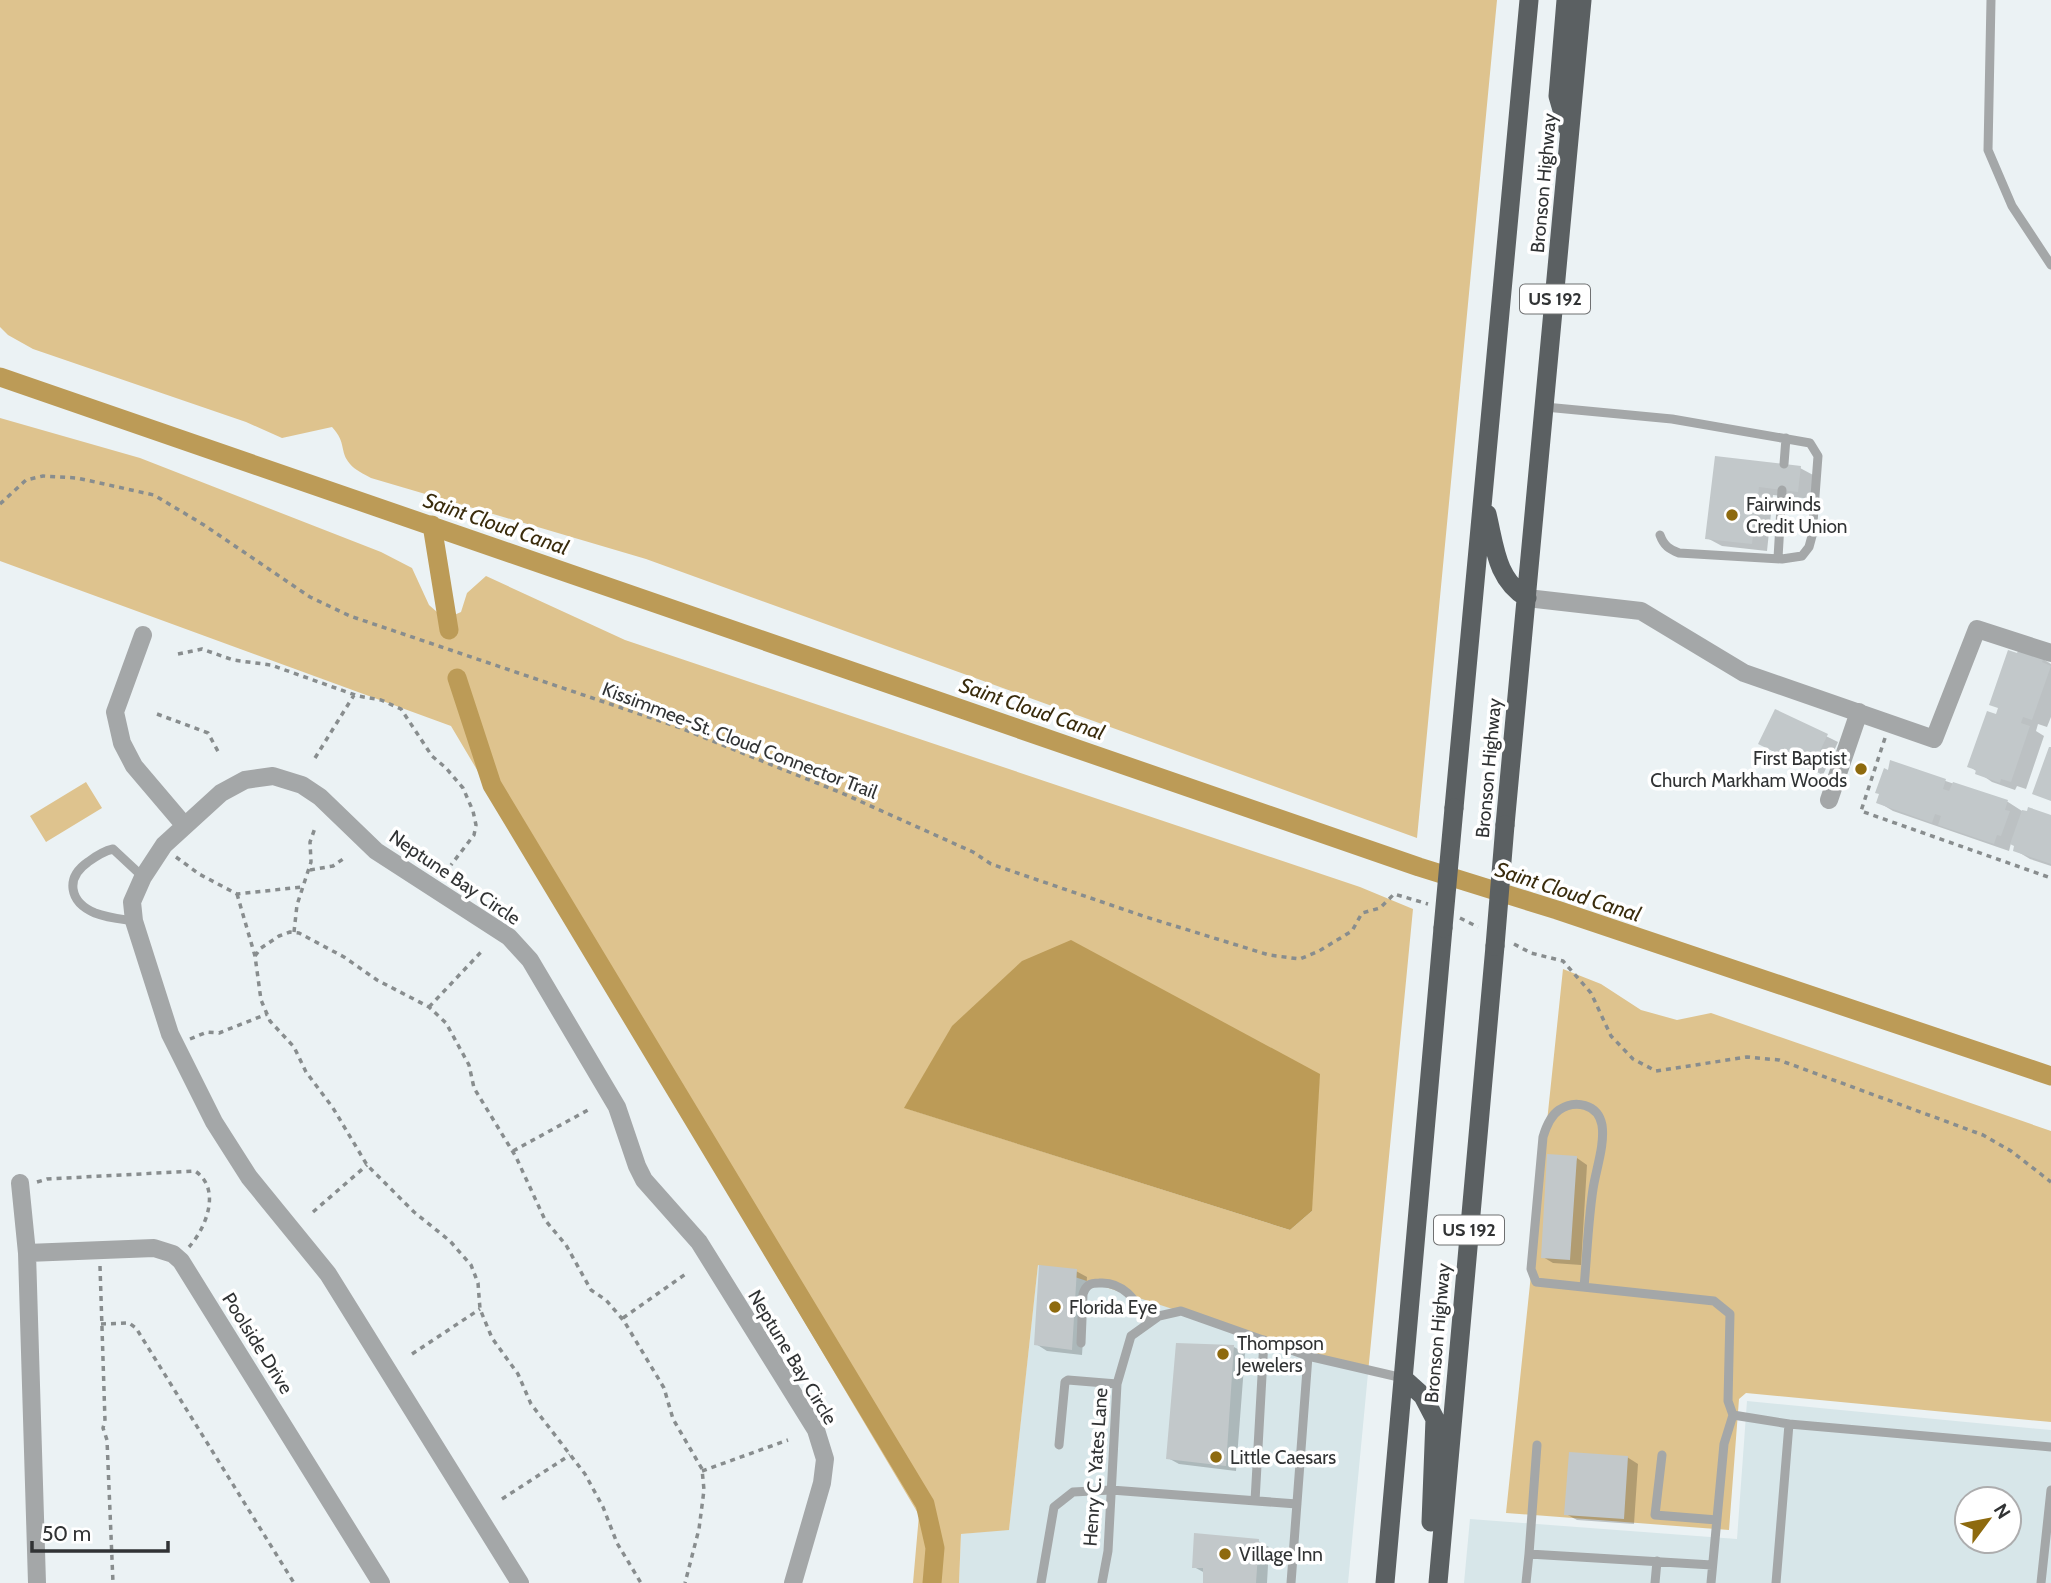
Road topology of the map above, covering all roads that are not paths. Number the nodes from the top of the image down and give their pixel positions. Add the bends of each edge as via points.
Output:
1 (1529, 0) edge
2 (1566, 0) edge
3 (1583, 0) edge
4 (1991, 0) edge
5 (1570, 134) junction
6 (2051, 265) edge
7 (1545, 407) junction
8 (1786, 439) junction
9 (1784, 464) dead end
10 (1782, 490) dead end
11 (1483, 499) junction
12 (1660, 535) dead end
13 (1777, 558) junction
14 (1527, 597) junction
15 (143, 635) dead end
16 (2051, 653) edge
17 (1859, 712) junction
18 (1829, 800) dead end
19 (185, 826) junction
20 (143, 877) junction
21 (134, 921) junction
22 (20, 1182) road end
23 (27, 1253) junction
24 (1584, 1287) junction
25 (1149, 1322) junction
26 (1264, 1340) junction
27 (1081, 1343) dead end
28 (1308, 1356) junction
29 (1403, 1378) junction
30 (1117, 1384) junction
31 (1733, 1415) junction
32 (1789, 1424) junction
33 (1059, 1445) dead end
34 (1538, 1445) dead end
35 (2051, 1447) edge
36 (1661, 1455) dead end
37 (1111, 1490) junction
38 (2051, 1490) edge
39 (1255, 1501) junction
40 (1297, 1504) junction
41 (1717, 1520) junction
42 (1529, 1554) junction
43 (1657, 1562) junction
44 (1712, 1565) junction
45 (37, 1583) edge
46 (381, 1583) edge
47 (520, 1583) edge
48 (793, 1583) edge
49 (1041, 1583) edge
50 (1102, 1583) edge
51 (1291, 1583) edge
52 (1385, 1583) edge
53 (1436, 1583) edge
54 (1526, 1583) edge
55 (1655, 1583) edge
56 (1711, 1583) edge
57 (1776, 1583) edge
58 (2041, 1583) edge

1 - 11 highway, Bronson Highway / US 192
2 - 5 highway via 1558,96
3 - 5 highway, Bronson Highway / US 192
4 - 6 lane via 1988,150 2012,206
5 - 7 highway, Bronson Highway / US 192
7 - 8 lane via 1672,419
7 - 14 highway, Bronson Highway / US 192
8 - 9 lane
8 - 13 lane via 1810,443 1818,456 1812,536 1802,556
10 - 13 lane
11 - 14 highway via 1502,571 1515,590
11 - 29 highway, Bronson Highway / US 192, bridge
12 - 13 lane via 1670,550 1679,553
14 - 17 street via 1641,611 1744,673
14 - 53 highway, Bronson Highway / US 192, bridge
15 - 19 street via 116,712 122,743 134,766
16 - 17 street via 1978,629 1934,739
17 - 18 street
19 - 20 street, Neptune Bay Circle via 164,845
19 - 48 street, Neptune Bay Circle via 221,793 245,780 273,776 290,780 320,797 376,851 509,937 530,960 617,1107 644,1180 699,1242 816,1430 825,1459 822,1483
20 - 21 street, Neptune Bay Circle via 132,902
20 - 21 lane via 113,849 74,875 72,885 83,906
21 - 47 street, Neptune Bay Circle via 176,1045 214,1122 249,1177 328,1274
22 - 23 street
23 - 45 street
23 - 46 street, Poolside Drive via 154,1248 178,1259
24 - 24 lane via 1536,1282 1531,1269 1543,1137 1558,1110 1574,1103 1597,1113 1602,1125
24 - 31 lane via 1714,1301 1730,1314 1728,1401
25 - 26 lane via 1181,1311
25 - 27 lane via 1126,1291 1107,1282 1090,1284 1083,1294
25 - 30 lane, Henry C. Yates Lane via 1131,1336
26 - 28 lane
26 - 39 lane
28 - 29 lane
28 - 40 lane
29 - 52 highway, Bronson Highway / US 192
29 - 53 highway via 1423,1396 1435,1419 1430,1527
30 - 33 lane via 1065,1382
30 - 37 lane, Henry C. Yates Lane
31 - 32 lane
31 - 41 lane via 1724,1444
32 - 35 lane
32 - 57 lane
34 - 42 lane
36 - 41 lane via 1655,1515
37 - 39 lane
37 - 49 lane via 1073,1492 1054,1507
37 - 50 lane, Henry C. Yates Lane
38 - 58 lane
39 - 40 lane
40 - 51 lane
41 - 44 lane
42 - 43 lane
42 - 54 lane
43 - 44 lane
43 - 55 lane
44 - 56 lane

